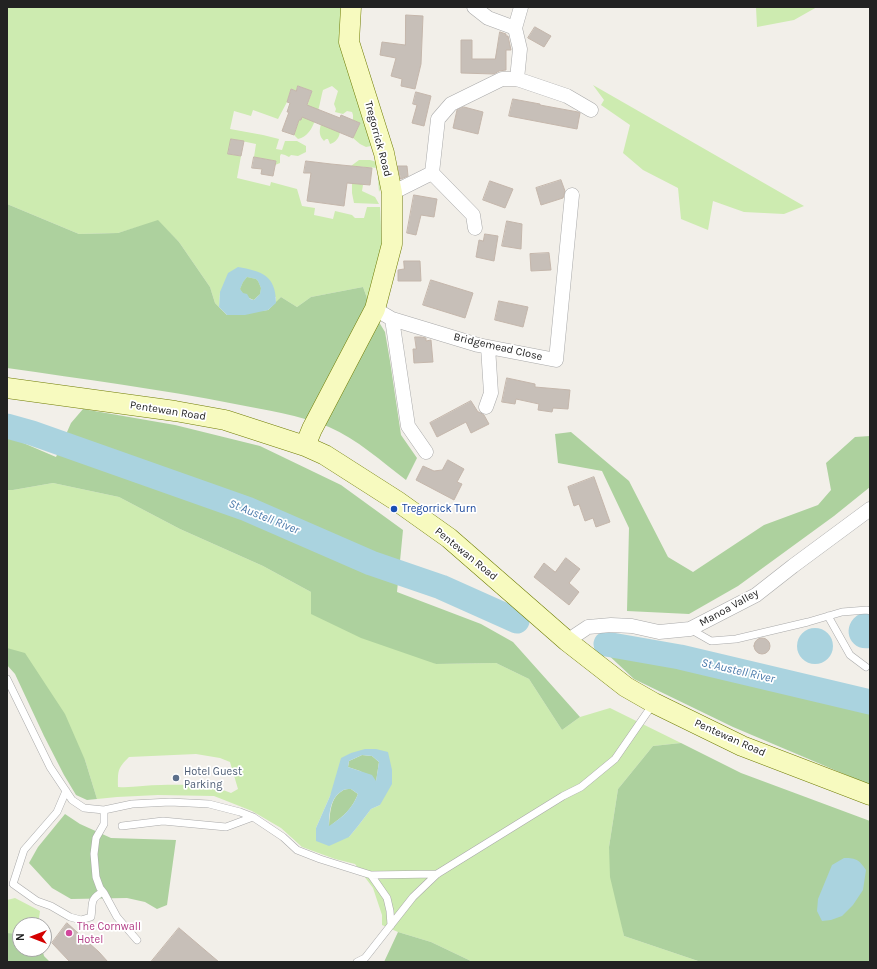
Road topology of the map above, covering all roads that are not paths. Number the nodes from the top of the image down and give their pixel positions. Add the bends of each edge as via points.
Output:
1 (351, 7) edge
2 (474, 7) edge
3 (521, 7) edge
4 (515, 28) junction
5 (517, 79) junction
6 (591, 110) dead end
7 (432, 173) junction
8 (392, 193) junction
9 (572, 195) dead end
10 (475, 228) dead end
11 (375, 309) junction
12 (392, 319) junction
13 (488, 347) junction
14 (7, 388) edge
15 (486, 407) dead end
16 (305, 446) junction
17 (426, 452) dead end
18 (870, 509) edge
19 (869, 610) edge
20 (828, 616) junction
21 (690, 629) junction
22 (567, 641) junction
23 (866, 667) dead end
24 (7, 679) edge
25 (654, 703) junction
26 (66, 791) junction
27 (870, 795) edge
28 (104, 810) junction
29 (253, 818) junction
30 (122, 826) dead end
31 (436, 874) junction
32 (372, 875) junction
33 (103, 892) junction
34 (391, 925) junction
35 (137, 940) dead end
36 (357, 962) edge

1 - 8 main road, Tregorrick Road via 349,42 384,153
2 - 4 street via 488,18
3 - 4 street
4 - 5 street via 520,49
5 - 6 street via 567,96
5 - 7 street via 502,79 451,104 438,119
7 - 8 street
7 - 10 street via 473,215
8 - 11 main road, Tregorrick Road via 392,244
9 - 13 street, Bridgemead Close via 556,360
11 - 12 street, Bridgemead Close
11 - 16 main road, Tregorrick Road
12 - 13 street, Bridgemead Close
12 - 17 street via 408,426
13 - 15 street via 491,394
14 - 16 main road, Pentewan Road via 225,420
16 - 22 main road, Pentewan Road via 325,455 397,501 449,538
18 - 21 street, Manoa Valley via 756,595
19 - 20 lane
20 - 21 lane via 736,639 711,641
20 - 23 lane via 850,655
21 - 22 street, Manoa Valley via 659,632 632,626 588,626
22 - 25 main road, Pentewan Road via 626,687
24 - 26 lane via 50,767
25 - 27 main road, Pentewan Road via 742,746
25 - 31 lane via 616,759 581,787
26 - 28 lane via 72,800 84,808
26 - 33 lane via 57,812 24,850 13,884 37,901 81,920 90,917 92,902 96,895
28 - 29 lane via 132,804 202,803 240,812
28 - 33 lane via 104,824 96,838 94,854 96,877
29 - 30 lane via 226,827 163,820
29 - 32 lane via 283,837 297,850
31 - 32 lane
31 - 34 lane via 413,897
32 - 34 lane via 387,898
33 - 35 lane via 117,917
34 - 36 lane via 365,958

